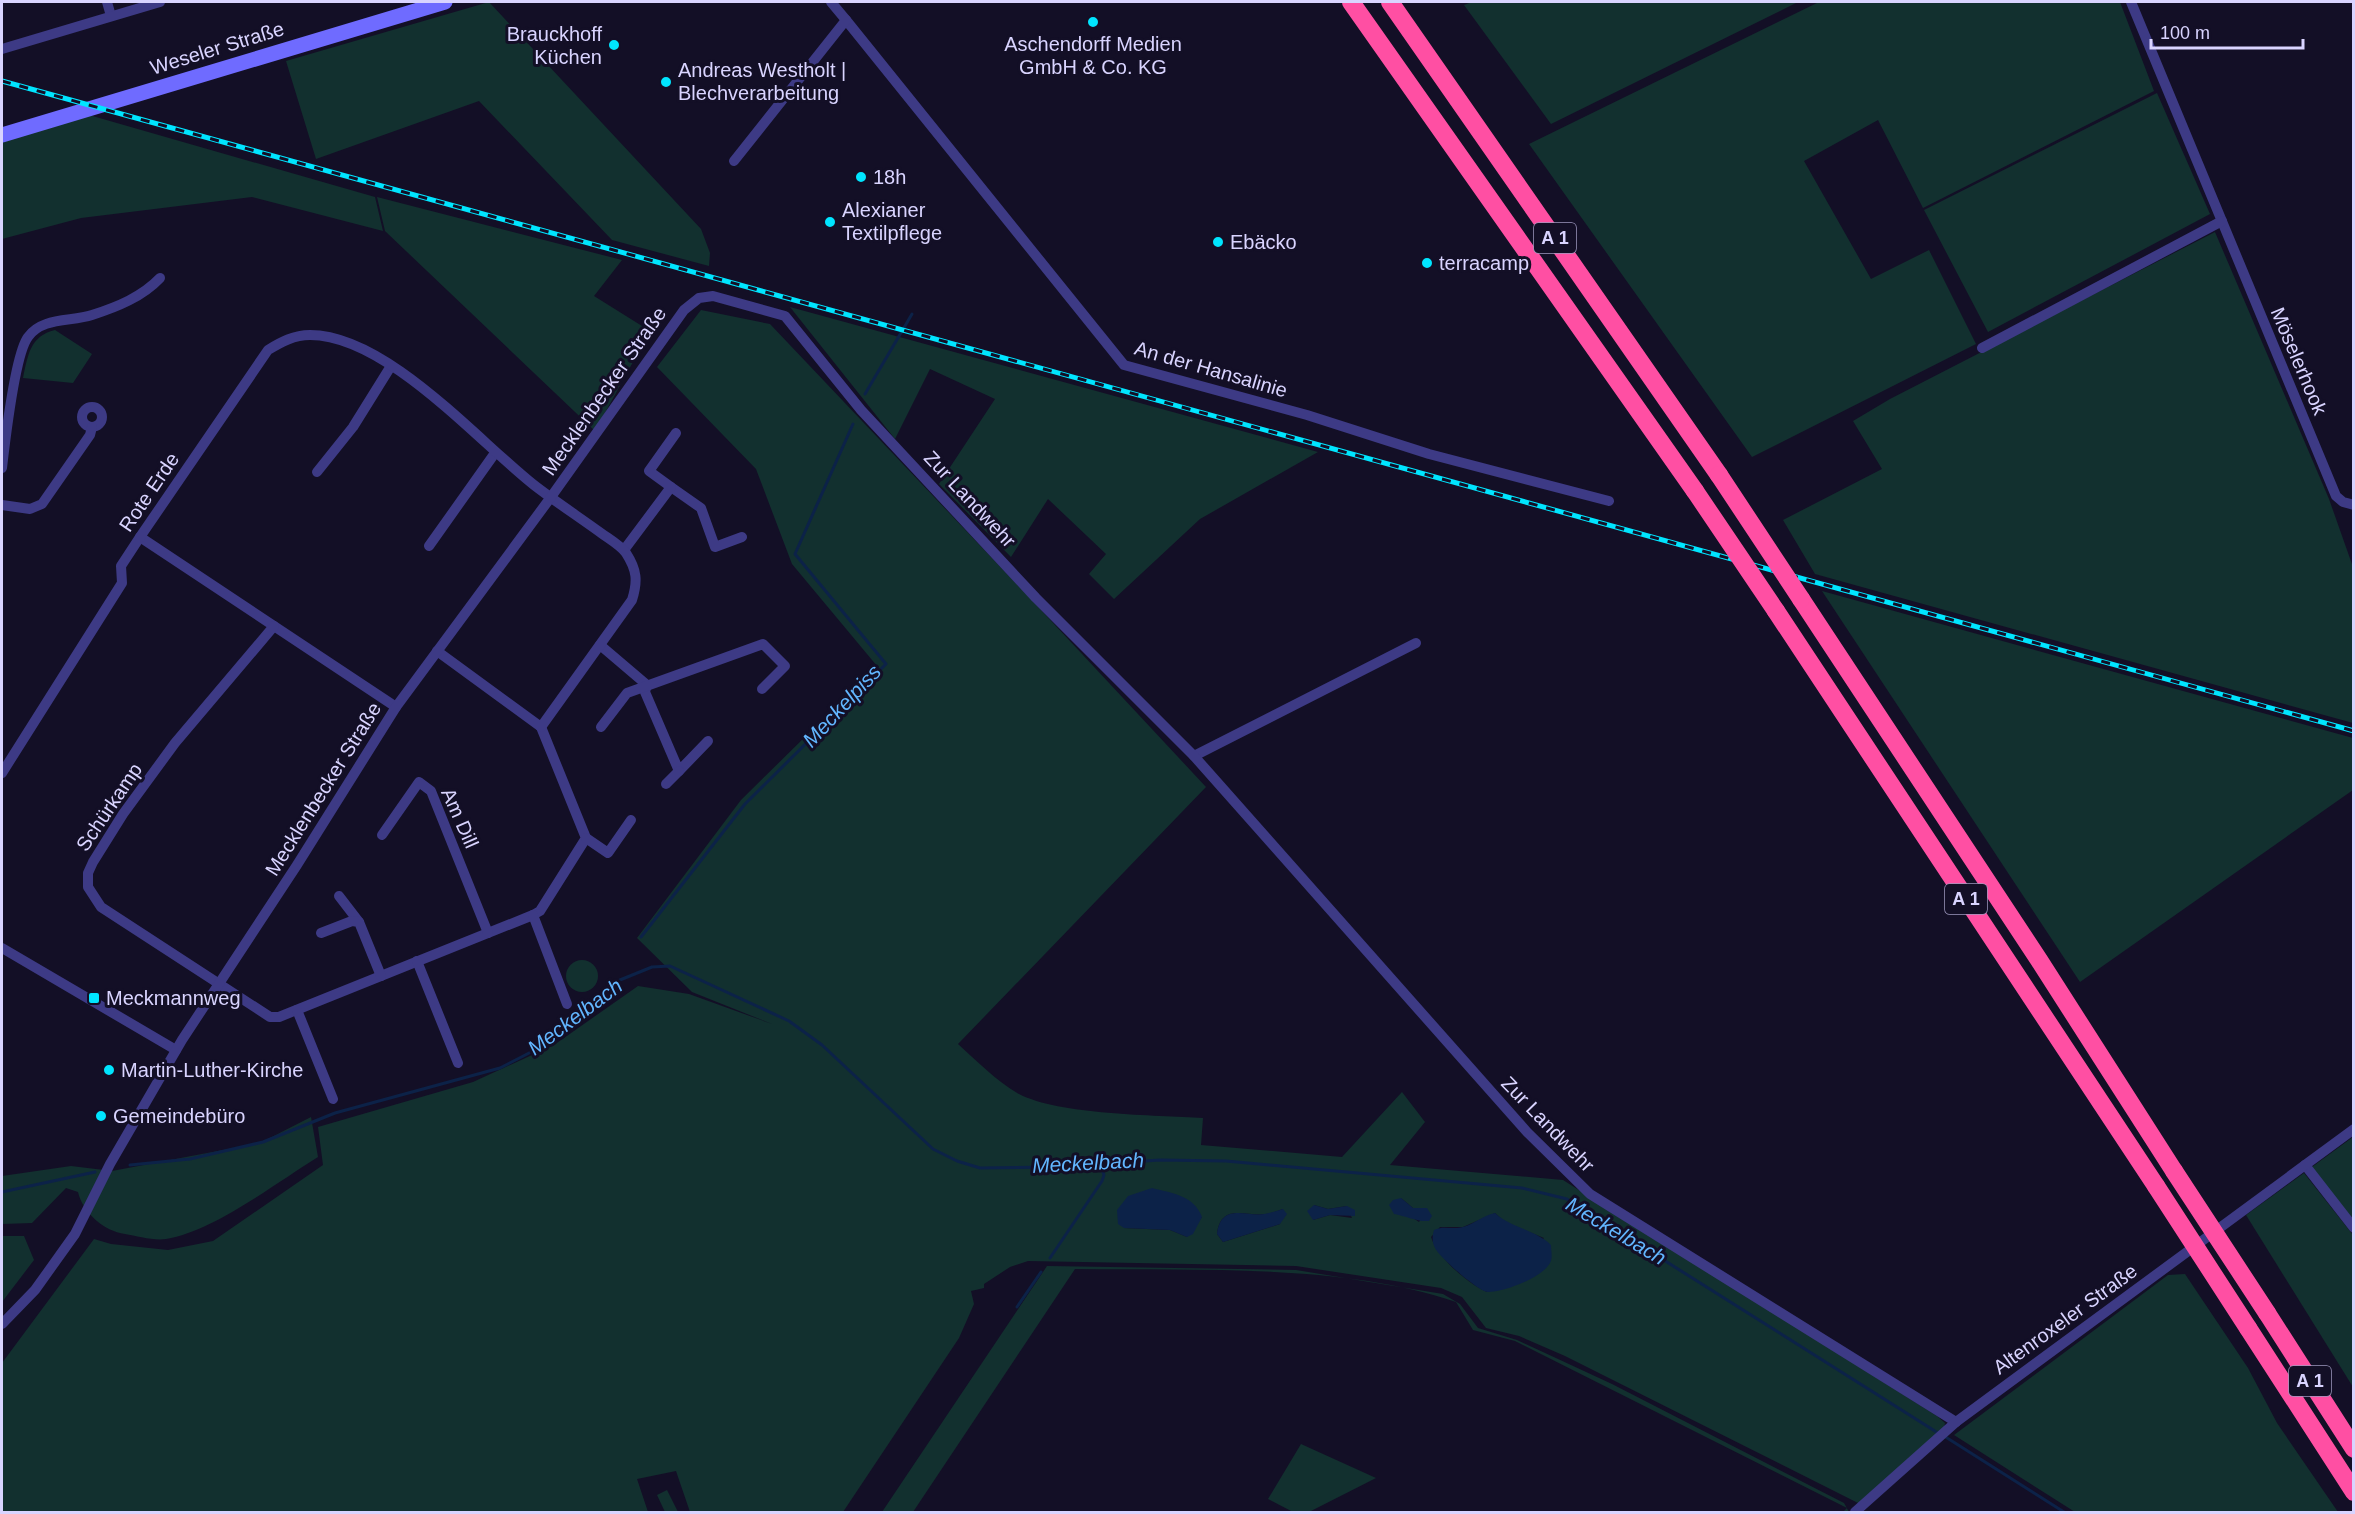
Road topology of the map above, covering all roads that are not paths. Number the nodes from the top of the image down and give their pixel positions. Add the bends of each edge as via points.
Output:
1 (107, 2) edge
2 (160, 2) edge
3 (446, 2) edge
4 (831, 2) edge
5 (1351, 2) edge
6 (1390, 2) edge
7 (2131, 2) edge
8 (111, 16) junction
9 (846, 20) junction
10 (2, 49) edge
11 (2, 135) edge
12 (734, 161) dead end
13 (2222, 221) junction
14 (160, 279) dead end
15 (707, 296) joint
16 (1982, 348) dead end
17 (391, 366) junction
18 (5, 424) edge
19 (92, 427) dead end
20 (676, 434) dead end
21 (495, 453) junction
22 (2, 468) edge
23 (317, 472) dead end
24 (671, 487) junction
25 (551, 497) junction
26 (1609, 501) dead end
27 (2, 505) edge
28 (2354, 505) edge
29 (140, 537) junction
30 (742, 537) dead end
31 (429, 546) dead end
32 (624, 550) junction
33 (274, 626) junction
34 (1416, 643) dead end
35 (600, 645) junction
36 (437, 651) junction
37 (647, 685) junction
38 (762, 689) dead end
39 (396, 707) junction
40 (541, 727) junction
41 (601, 727) dead end
42 (708, 741) dead end
43 (1194, 756) junction
44 (679, 771) junction
45 (2, 773) edge
46 (666, 784) dead end
47 (631, 820) dead end
48 (382, 835) dead end
49 (586, 838) junction
50 (339, 896) dead end
51 (533, 915) junction
52 (359, 922) junction
53 (321, 933) dead end
54 (488, 933) junction
55 (2, 948) edge
56 (417, 961) junction
57 (381, 976) junction
58 (217, 984) junction
59 (567, 1004) dead end
60 (297, 1010) junction
61 (176, 1050) junction
62 (458, 1063) dead end
63 (333, 1099) dead end
64 (2354, 1129) edge
65 (2305, 1165) junction
66 (2354, 1228) edge
67 (2, 1324) edge
68 (1953, 1425) junction
69 (2354, 1449) edge
70 (2354, 1492) edge
71 (1855, 1512) edge

1 - 8 street
2 - 8 street
3 - 11 main road, Weseler Straße
4 - 9 street, An der Hansalinie
5 - 70 highway, A 1, bridge via 1776,611
6 - 69 highway, A 1, bridge via 1719,475 2039,960
7 - 13 street, Möselerhook
8 - 10 street
9 - 12 street
9 - 26 street, An der Hansalinie via 1124,365 1307,415 1430,454
13 - 16 street
13 - 28 street, Möselerhook via 2336,496
14 - 18 street via 147,292 110,309 52,322 33,332 20,356
15 - 25 street, Mecklenbecker Straße via 684,310
15 - 43 street, Zur Landwehr via 785,316 887,438 1036,598
17 - 21 street, Rote Erde
17 - 23 street via 353,427
17 - 29 street, Rote Erde via 335,339 310,335 283,340 267,350
18 - 22 street
19 - 27 street via 42,504 30,509
20 - 24 street via 649,471
21 - 25 street, Rote Erde
21 - 31 street
24 - 30 street via 701,508 715,547
24 - 32 street
25 - 32 street
25 - 36 street, Mecklenbecker Straße
29 - 33 street
29 - 45 street, Rote Erde via 121,566 123,584
32 - 35 street via 635,567 637,582 632,600
33 - 39 street
33 - 58 street, Schürkamp via 175,743 111,833 87,880 101,907
34 - 43 street
35 - 37 street
35 - 40 street
36 - 39 street, Mecklenbecker Straße
36 - 40 street
37 - 38 street via 763,644 784,666
37 - 41 street via 627,693
37 - 44 street via 645,692
39 - 58 street, Mecklenbecker Straße via 297,866
40 - 49 street
42 - 44 street
43 - 68 street, Zur Landwehr via 1527,1132 1590,1194
44 - 46 street
47 - 49 street via 608,853
48 - 54 street, Am Dill via 419,782 432,791
49 - 51 street via 540,911
50 - 52 street
51 - 54 street
51 - 59 street
52 - 53 street
52 - 57 street
54 - 56 street
55 - 61 street
56 - 57 street
56 - 62 street
57 - 60 street
58 - 60 street via 270,1017
58 - 61 street, Mecklenbecker Straße
60 - 63 street
61 - 67 street, Mecklenbecker Straße via 75,1234 35,1290
64 - 65 street, Altenroxeler Straße
65 - 66 street
65 - 68 street, Altenroxeler Straße
68 - 71 street, Altenroxeler Straße

